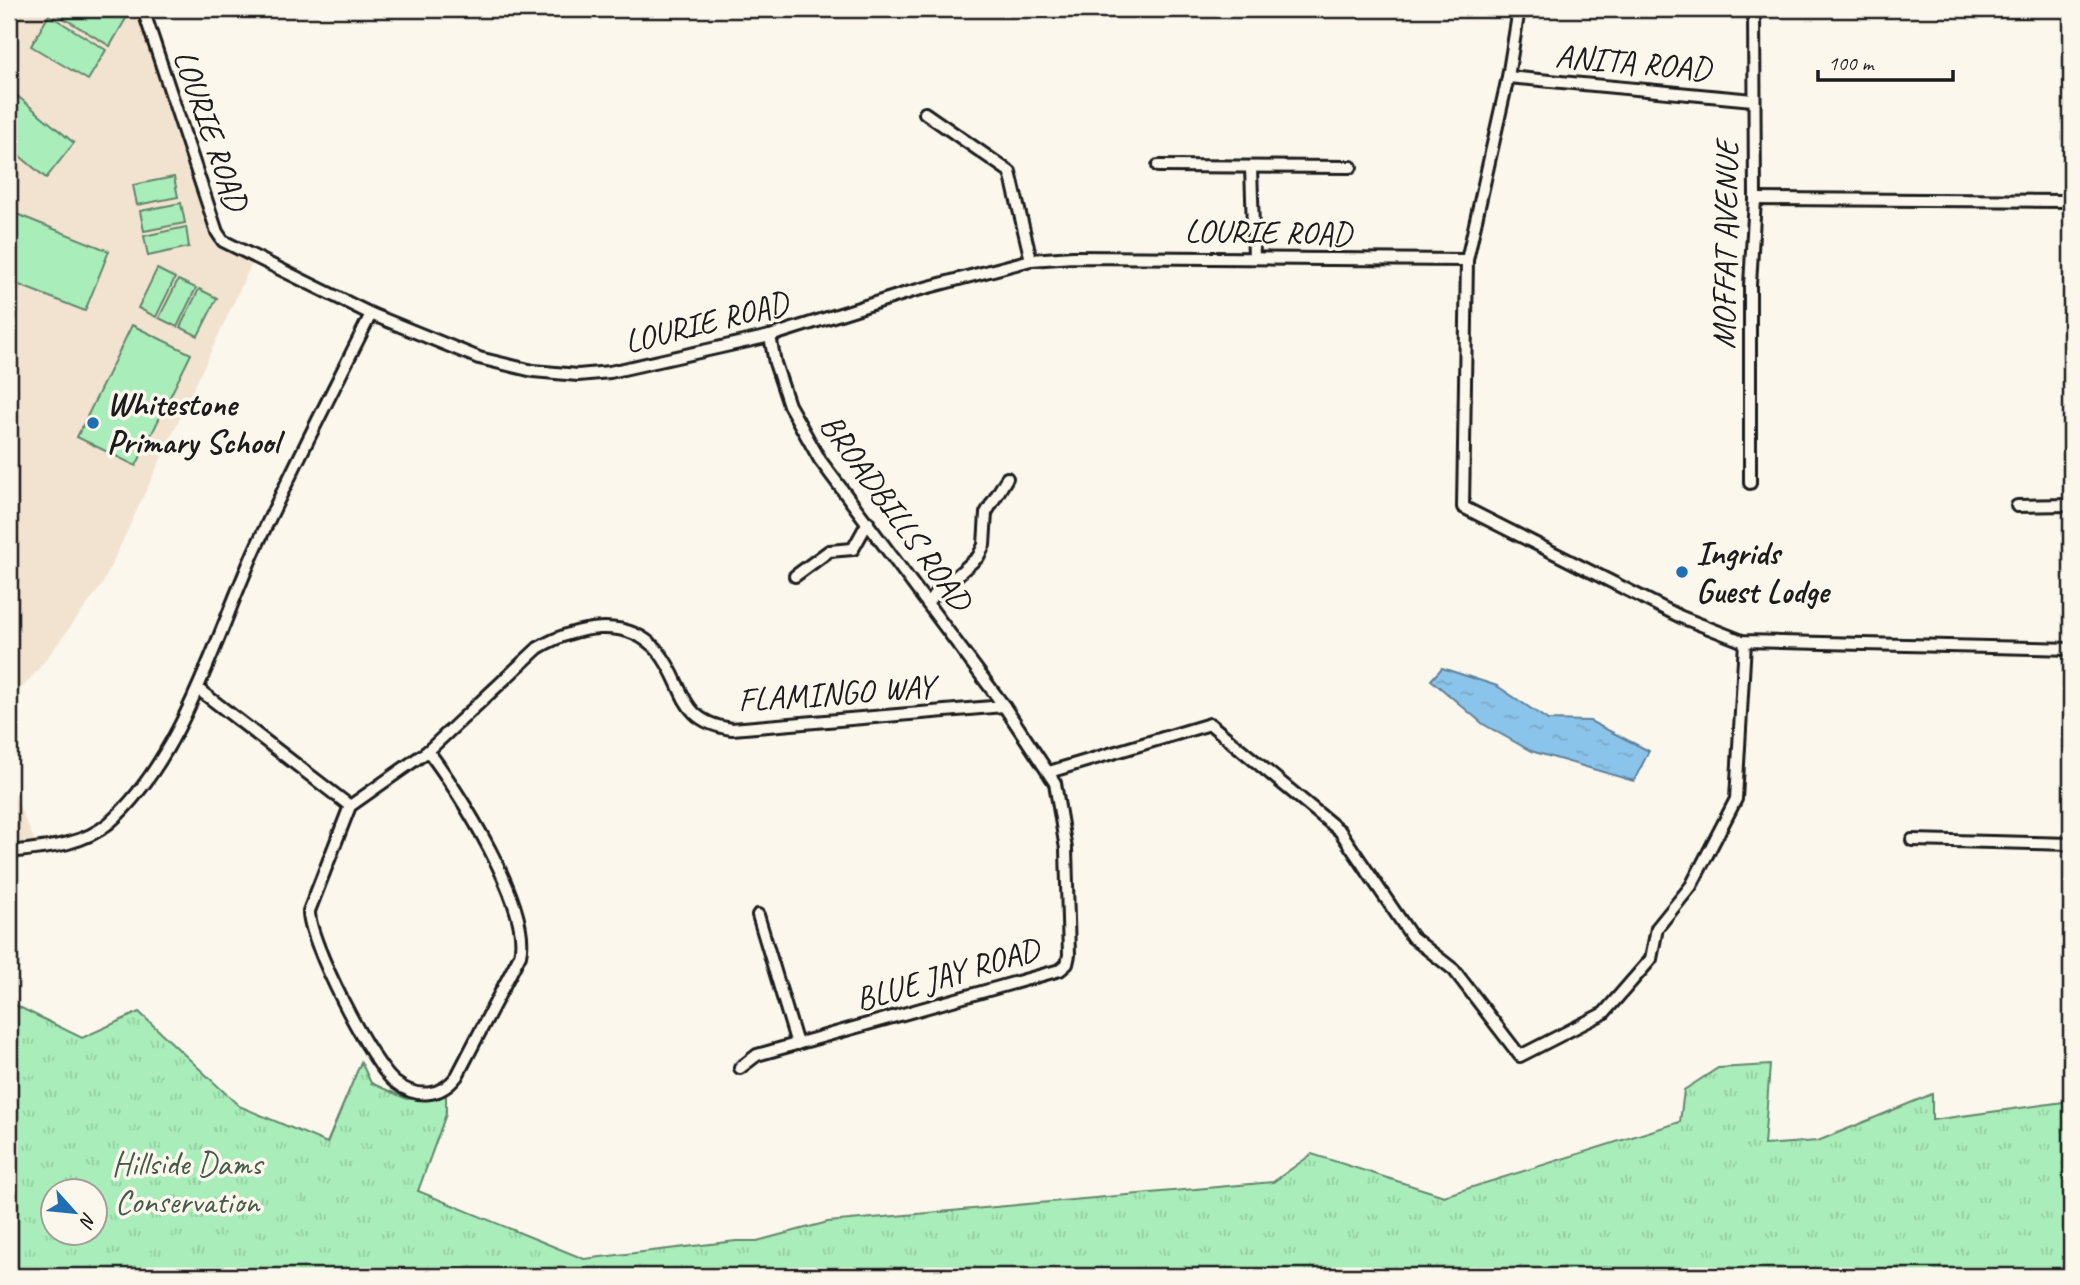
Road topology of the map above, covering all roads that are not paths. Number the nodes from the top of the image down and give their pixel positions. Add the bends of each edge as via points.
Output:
1 (143, 9) edge
2 (1519, 9) edge
3 (1754, 9) edge
4 (1508, 77) junction
5 (1753, 100) junction
6 (925, 113) dead end
7 (1158, 166) dead end
8 (1351, 167) dead end
9 (1251, 168) junction
10 (1755, 199) junction
11 (2071, 201) edge
12 (1254, 257) junction
13 (1031, 260) junction
14 (1467, 260) junction
15 (371, 314) junction
16 (770, 336) junction
17 (1007, 478) dead end
18 (1749, 483) dead end
19 (2071, 505) edge
20 (2017, 506) dead end
21 (868, 522) junction
22 (795, 576) dead end
23 (928, 601) junction
24 (1745, 642) junction
25 (2071, 649) edge
26 (198, 689) junction
27 (1004, 706) junction
28 (428, 751) junction
29 (1049, 772) junction
30 (350, 806) junction
31 (1912, 840) dead end
32 (2071, 844) edge
33 (9, 852) edge
34 (758, 915) dead end
35 (797, 1044) junction
36 (740, 1068) dead end

1 - 15 street, LOURIE ROAD via 220,238
2 - 4 street
3 - 5 street, MOFFAT AVENUE
4 - 5 street, ANITA ROAD
4 - 14 street
5 - 10 street, MOFFAT AVENUE
6 - 13 street via 1010,173
7 - 9 street
8 - 9 street
9 - 12 street
10 - 11 street
10 - 18 street, MOFFAT AVENUE
12 - 13 street, LOURIE ROAD
12 - 14 street, LOURIE ROAD
13 - 16 street, LOURIE ROAD
14 - 24 street via 1463,507 1681,617
15 - 16 street, LOURIE ROAD via 479,358 557,374 610,372
15 - 26 street via 257,545
16 - 21 street, BROADBILLS ROAD via 775,363 800,427
17 - 23 street via 986,513 984,545 978,557
19 - 20 street
21 - 22 street via 853,549 829,551
21 - 23 street, BROADBILLS ROAD
23 - 27 street, BROADBILLS ROAD
24 - 25 street
24 - 29 street via 1735,799 1690,886 1657,928 1651,958 1604,1013 1520,1056 1454,970 1412,937 1340,831 1210,724
26 - 30 street
26 - 33 street via 148,779 109,822 81,840
27 - 28 street, FLAMINGO WAY via 718,727 696,716 659,652 634,634 605,627 580,629 538,648
27 - 29 street, BLUE JAY ROAD
28 - 30 street, FLAMINGO WAY
28 - 30 street via 472,813 522,930 520,955 448,1087 438,1093 416,1093 394,1083 383,1071 341,998 311,928 314,890
29 - 35 street, BLUE JAY ROAD via 1060,794 1066,849 1069,955 1064,967
31 - 32 street
34 - 35 street
35 - 36 street, BLUE JAY ROAD via 757,1055

